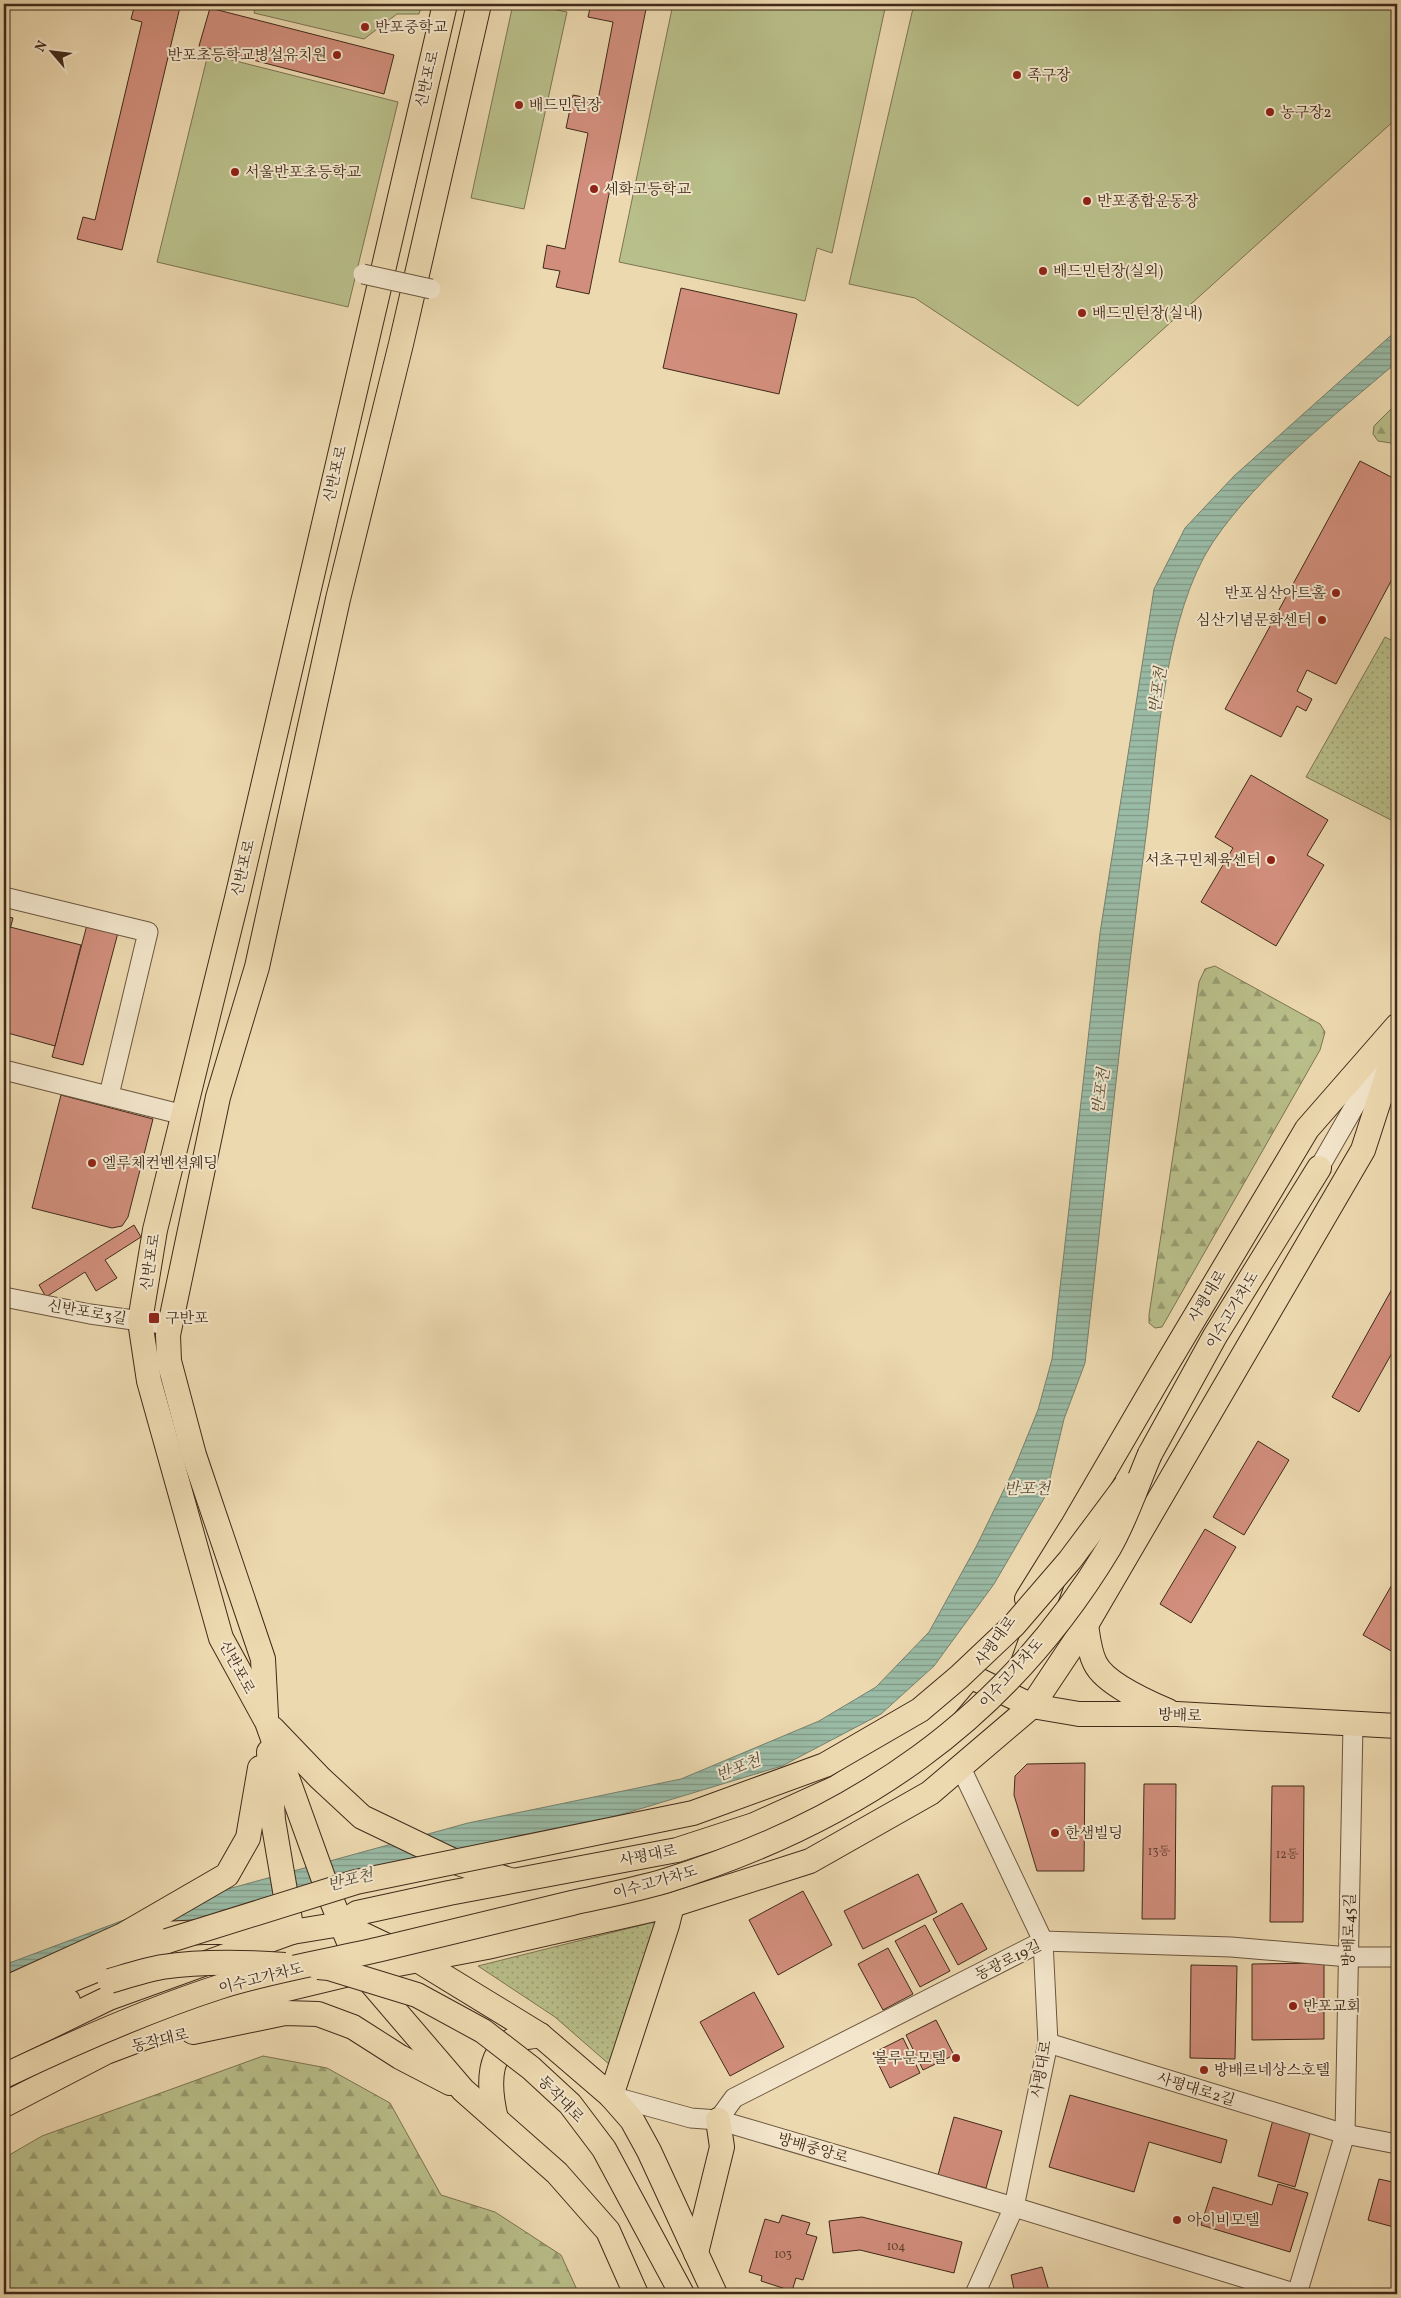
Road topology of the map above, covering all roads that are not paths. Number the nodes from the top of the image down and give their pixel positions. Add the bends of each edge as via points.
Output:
1 (445, 4) edge
2 (479, 4) edge
3 (363, 274) dead end
4 (431, 289) dead end
5 (4, 897) edge
6 (1397, 1026) edge
7 (1397, 1032) edge
8 (1397, 1045) edge
9 (4, 1070) edge
10 (109, 1095) junction
11 (184, 1115) junction
12 (1319, 1168) joint
13 (4, 1297) edge
14 (140, 1321) junction
15 (170, 1325) junction
16 (1150, 1454) junction
17 (1073, 1525) junction
18 (1058, 1564) junction
19 (1110, 1585) junction
20 (1086, 1625) junction
21 (970, 1676) junction
22 (1026, 1703) junction
23 (1177, 1714) junction
24 (267, 1722) junction
25 (1353, 1726) junction
26 (1397, 1726) edge
27 (961, 1768) junction
28 (510, 1881) junction
29 (672, 1905) junction
30 (349, 1919) junction
31 (292, 1932) junction
32 (121, 1936) junction
33 (1043, 1941) junction
34 (1349, 1957) junction
35 (1397, 1957) edge
36 (418, 1961) junction
37 (361, 1972) junction
38 (4, 1989) edge
39 (4, 2011) edge
40 (4, 2030) edge
41 (540, 2035) junction
42 (1048, 2043) junction
43 (4, 2049) edge
44 (106, 2052) junction
45 (4, 2076) edge
46 (463, 2090) junction
47 (611, 2096) junction
48 (4, 2105) edge
49 (496, 2119) junction
50 (718, 2120) junction
51 (1345, 2134) junction
52 (1397, 2144) edge
53 (1014, 2207) junction
54 (696, 2253) junction
55 (636, 2294) edge
56 (682, 2294) edge
57 (714, 2294) edge
58 (975, 2294) edge
59 (1297, 2294) edge

1 - 11 main road, 신반포로
2 - 15 main road, 신반포로 via 401,344 338,599 257,968 218,1097
3 - 4 street, bridge
5 - 10 street via 148,932
6 - 17 main road, 사평대로 via 1307,1129
7 - 12 street
8 - 19 main road via 1363,1150
9 - 10 street
10 - 11 street
11 - 14 main road, 신반포로 via 155,1230
12 - 16 main road, 이수고가차도 via 1215,1336
13 - 14 street, 신반포로3길
14 - 15 street, 신반포로3길
14 - 24 main road, 신반포로 via 149,1381 222,1638
15 - 24 main road, 신반포로 via 169,1361 194,1455 263,1659
16 - 39 main road, 이수고가차도, bridge via 1070,1560 1014,1625 920,1710 825,1765 693,1813 356,1882 168,1941
16 - 45 main road, 이수고가차도, bridge via 1110,1544 1081,1589 1035,1649 981,1708 928,1752 875,1789 818,1821 742,1855 662,1882 220,1987 84,2038
17 - 18 main road
17 - 21 main road, 사평대로 via 1027,1599
18 - 19 main road via 1056,1582 1060,1597 1068,1603 1081,1607
18 - 22 main road via 1025,1656 1019,1688
19 - 20 main road
20 - 22 main road
20 - 23 main road via 1092,1656 1102,1672 1145,1701
21 - 22 main road, 방배로
21 - 28 main road, 사평대로 via 925,1729 836,1788 762,1822 677,1850
22 - 23 main road, 방배로 via 1079,1714
22 - 27 main road
23 - 25 main road, 방배로
24 - 28 main road via 362,1817 447,1858
24 - 30 main road, 신반포로 via 329,1894
24 - 31 main road via 273,1820
24 - 32 main road via 248,1838 228,1875
25 - 26 main road, 방배로
25 - 34 street, 방배로45길
27 - 29 main road via 930,1793 810,1861
27 - 33 street, 사평대로
28 - 30 main road, 사평대로 via 435,1896
29 - 36 main road
29 - 47 main road
30 - 31 main road
30 - 36 main road
30 - 37 main road, 동작대로
31 - 32 main road, bridge
31 - 43 main road via 109,1998
32 - 38 main road
33 - 34 street, 동광로19길 via 1231,1948
33 - 42 street, 사평대로
33 - 50 street, 동광로19길 via 734,2098
34 - 35 street, 동광로19길
34 - 51 street, 방배로45길
36 - 37 main road, 동작대로
36 - 41 main road
37 - 44 main road, 동작대로 via 248,1998
37 - 46 main road, 동작대로
40 - 56 main road, 동작대로, bridge via 110,1981 198,1962 329,1968 417,1995 483,2031 531,2068 570,2104 604,2149
41 - 47 main road
41 - 49 main road via 513,2040 498,2055 490,2079
42 - 51 street, 사평대로2길
42 - 53 street, 사평대로
44 - 46 main road, 동작대로 via 285,2013 318,2014 352,2027
44 - 48 main road, 동작대로
46 - 49 main road, 동작대로
47 - 50 street, 방배중앙로 via 690,2118
47 - 54 main road via 632,2120 649,2151
49 - 55 main road, 동작대로 via 557,2173 608,2231
50 - 53 street, 방배중앙로
50 - 54 main road via 722,2147
51 - 52 street
51 - 59 street, 방배로45길
53 - 58 street
53 - 59 street, 방배중앙로
54 - 57 main road

